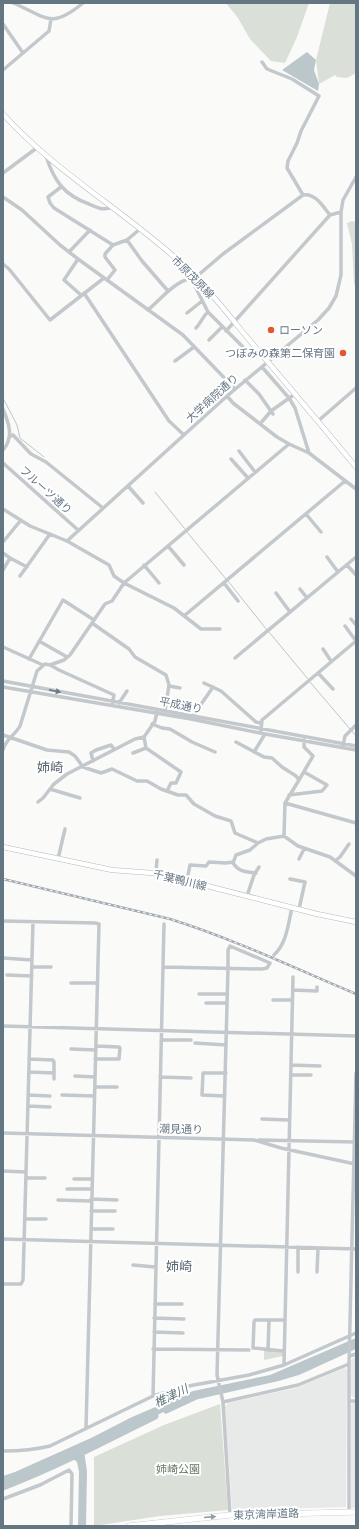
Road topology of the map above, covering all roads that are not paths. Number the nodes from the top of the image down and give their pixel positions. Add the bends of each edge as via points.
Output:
1 (13, 3) edge
2 (83, 3) edge
3 (51, 18) junction
4 (3, 24) edge
5 (23, 53) junction
6 (262, 62) dead end
7 (3, 70) edge
8 (3, 114) edge
9 (38, 147) junction
10 (46, 155) junction
11 (3, 173) edge
12 (356, 177) edge
13 (61, 187) junction
14 (303, 195) junction
15 (3, 197) edge
16 (113, 207) junction
17 (341, 212) junction
18 (330, 215) junction
19 (140, 229) junction
20 (90, 230) junction
21 (127, 240) junction
22 (113, 245) junction
23 (69, 252) junction
24 (78, 260) junction
25 (3, 264) edge
26 (194, 278) junction
27 (105, 279) junction
28 (168, 291) junction
29 (82, 294) junction
30 (202, 301) junction
31 (148, 310) junction
32 (208, 312) junction
33 (187, 313) dead end
34 (234, 321) junction
35 (222, 327) junction
36 (196, 328) dead end
37 (226, 331) junction
38 (209, 340) dead end
39 (194, 347) junction
40 (247, 351) dead end
41 (175, 361) dead end
42 (268, 362) junction
43 (262, 367) junction
44 (245, 380) junction
45 (356, 388) edge
46 (235, 389) junction
47 (295, 394) junction
48 (227, 396) junction
49 (289, 398) junction
50 (3, 409) edge
51 (272, 413) junction
52 (318, 421) junction
53 (260, 424) junction
54 (184, 435) junction
55 (10, 436) junction
56 (289, 444) junction
57 (3, 450) edge
58 (239, 451) dead end
59 (309, 453) junction
60 (231, 459) dead end
61 (3, 463) edge
62 (356, 467) edge
63 (255, 472) junction
64 (248, 478) junction
65 (345, 481) junction
66 (128, 486) junction
67 (356, 489) edge
68 (143, 503) dead end
69 (103, 508) junction
70 (3, 509) edge
71 (306, 514) junction
72 (21, 520) junction
73 (78, 530) junction
74 (321, 532) dead end
75 (50, 534) junction
76 (67, 541) junction
77 (3, 542) edge
78 (168, 546) junction
79 (3, 553) edge
80 (356, 557) edge
81 (10, 558) junction
82 (327, 558) dead end
83 (144, 565) junction
84 (184, 565) dead end
85 (347, 565) junction
86 (27, 567) junction
87 (3, 570) edge
88 (338, 572) junction
89 (356, 575) edge
90 (20, 576) dead end
91 (124, 583) junction
92 (160, 583) dead end
93 (224, 583) junction
94 (300, 589) dead end
95 (276, 593) dead end
96 (307, 598) junction
97 (238, 601) dead end
98 (290, 612) junction
99 (184, 616) junction
100 (351, 619) dead end
101 (93, 621) junction
102 (356, 624) edge
103 (345, 626) dead end
104 (220, 629) dead end
105 (40, 641) junction
106 (356, 641) edge
107 (3, 647) edge
108 (323, 649) dead end
109 (67, 657) junction
110 (235, 658) dead end
111 (29, 659) junction
112 (332, 661) junction
113 (43, 665) junction
114 (50, 665) junction
115 (318, 673) junction
116 (3, 681) edge
117 (204, 683) dead end
118 (32, 686) junction
119 (169, 686) junction
120 (3, 687) edge
121 (213, 687) junction
122 (180, 688) dead end
123 (333, 689) dead end
124 (127, 691) dead end
125 (30, 692) junction
126 (119, 703) junction
127 (112, 704) junction
128 (165, 710) junction
129 (157, 711) junction
130 (193, 716) junction
131 (261, 723) junction
132 (152, 724) junction
133 (356, 725) edge
134 (261, 729) junction
135 (263, 734) junction
136 (3, 735) edge
137 (144, 737) junction
138 (10, 738) junction
139 (304, 739) junction
140 (236, 742) dead end
141 (343, 746) junction
142 (356, 746) edge
143 (146, 748) junction
144 (114, 749) junction
145 (3, 750) edge
146 (356, 750) edge
147 (215, 752) dead end
148 (254, 752) junction
149 (133, 753) dead end
150 (93, 761) junction
151 (83, 767) junction
152 (304, 772) junction
153 (299, 780) junction
154 (50, 789) junction
155 (167, 791) junction
156 (288, 795) junction
157 (80, 798) dead end
158 (38, 802) dead end
159 (285, 803) junction
160 (356, 823) edge
161 (65, 829) dead end
162 (284, 836) junction
163 (258, 843) junction
164 (349, 844) dead end
165 (3, 847) edge
166 (304, 848) junction
167 (58, 859) junction
168 (299, 859) dead end
169 (157, 860) dead end
170 (335, 861) junction
171 (233, 862) junction
172 (259, 867) dead end
173 (156, 872) junction
174 (256, 873) junction
175 (356, 876) edge
176 (290, 879) dead end
177 (187, 880) junction
178 (247, 896) junction
179 (292, 908) junction
180 (299, 909) junction
181 (3, 921) edge
182 (33, 922) junction
183 (356, 922) edge
184 (164, 924) dead end
185 (274, 955) dead end
186 (3, 958) edge
187 (32, 960) junction
188 (32, 967) junction
189 (51, 967) dead end
190 (164, 967) junction
191 (228, 968) junction
192 (7, 975) dead end
193 (32, 976) junction
194 (293, 977) dead end
195 (72, 983) dead end
196 (97, 983) junction
197 (317, 987) dead end
198 (293, 990) junction
199 (199, 994) dead end
200 (228, 994) junction
201 (273, 1000) dead end
202 (292, 1000) junction
203 (206, 1002) dead end
204 (227, 1003) junction
205 (3, 1026) edge
206 (30, 1027) junction
207 (96, 1029) junction
208 (161, 1030) junction
209 (226, 1032) junction
210 (292, 1035) junction
211 (356, 1036) edge
212 (161, 1040) junction
213 (191, 1040) dead end
214 (195, 1044) dead end
215 (226, 1045) junction
216 (96, 1048) junction
217 (71, 1049) dead end
218 (29, 1059) junction
219 (95, 1059) junction
220 (291, 1065) junction
221 (320, 1066) dead end
222 (29, 1072) junction
223 (54, 1073) junction
224 (226, 1073) junction
225 (356, 1073) edge
226 (291, 1075) junction
227 (311, 1075) dead end
228 (75, 1076) dead end
229 (95, 1077) junction
230 (160, 1077) junction
231 (191, 1078) dead end
232 (54, 1079) dead end
233 (95, 1087) junction
234 (117, 1087) dead end
235 (28, 1095) junction
236 (62, 1095) dead end
237 (50, 1096) dead end
238 (94, 1096) junction
239 (225, 1096) junction
240 (28, 1106) junction
241 (50, 1107) dead end
242 (262, 1119) dead end
243 (289, 1120) junction
244 (3, 1133) edge
245 (27, 1134) junction
246 (93, 1136) junction
247 (159, 1137) junction
248 (224, 1139) junction
249 (254, 1140) junction
250 (289, 1140) junction
251 (355, 1142) edge
252 (288, 1150) junction
253 (355, 1164) edge
254 (3, 1171) edge
255 (26, 1172) junction
256 (26, 1178) junction
257 (45, 1178) dead end
258 (74, 1179) dead end
259 (92, 1179) junction
260 (67, 1189) dead end
261 (92, 1189) junction
262 (58, 1200) dead end
263 (91, 1200) junction
264 (117, 1200) dead end
265 (91, 1211) junction
266 (115, 1211) dead end
267 (25, 1219) junction
268 (46, 1220) dead end
269 (91, 1229) junction
270 (113, 1229) dead end
271 (3, 1239) edge
272 (24, 1240) junction
273 (91, 1241) junction
274 (156, 1243) junction
275 (221, 1245) junction
276 (286, 1247) junction
277 (298, 1247) junction
278 (318, 1248) junction
279 (354, 1249) edge
280 (133, 1265) dead end
281 (156, 1267) junction
282 (298, 1272) dead end
283 (317, 1272) dead end
284 (3, 1284) edge
285 (154, 1304) junction
286 (182, 1304) dead end
287 (154, 1318) junction
288 (184, 1319) dead end
289 (269, 1320) junction
290 (284, 1320) junction
291 (154, 1332) junction
292 (183, 1333) dead end
293 (356, 1333) edge
294 (350, 1337) junction
295 (153, 1349) junction
296 (218, 1350) junction
297 (249, 1350) dead end
298 (268, 1350) junction
299 (283, 1351) junction
300 (356, 1354) edge
301 (350, 1356) junction
302 (349, 1364) junction
303 (284, 1365) junction
304 (218, 1381) junction
305 (153, 1396) junction
306 (222, 1400) junction
307 (349, 1401) junction
308 (356, 1401) edge
309 (86, 1428) junction
310 (3, 1451) edge
311 (3, 1499) edge
312 (349, 1512) junction
313 (356, 1512) edge
314 (230, 1515) junction
315 (71, 1526) edge
316 (129, 1526) edge

1 - 3 street via 39,16
2 - 3 street via 71,13
3 - 5 street via 49,31
4 - 5 street
5 - 7 street
6 - 14 street via 267,69 319,96 288,161 287,168
8 - 9 main road, 市原茂原線
9 - 10 main road, 市原茂原線
9 - 11 street
10 - 13 street via 50,169
10 - 16 main road, 市原茂原線
12 - 17 street, 大学病院通り via 343,200
13 - 16 street via 76,200 102,210
13 - 20 street via 48,197 50,203
14 - 18 street via 311,195
14 - 26 street
15 - 23 street via 22,210
16 - 19 main road, 市原茂原線
17 - 18 street
17 - 42 street, 大学病院通り via 340,275 336,296 318,320
18 - 34 street
19 - 21 street
19 - 26 main road, 市原茂原線 via 190,271
20 - 22 street
20 - 23 street
21 - 22 street
21 - 28 street
22 - 27 street via 105,257 115,270
23 - 24 street
24 - 27 street
24 - 29 street via 64,280
25 - 29 street via 50,320
26 - 28 street via 182,281
26 - 30 street
26 - 34 main road, 市原茂原線
27 - 29 street
27 - 31 street
28 - 31 street
29 - 54 street via 169,421
30 - 32 street
30 - 33 street
31 - 39 street via 183,335
32 - 35 street
32 - 36 street
34 - 37 street
34 - 42 main road, 市原茂原線
35 - 37 street
35 - 38 street
37 - 40 street
39 - 41 street
39 - 46 street
42 - 43 street, 大学病院通り
42 - 47 main road, 市原茂原線
43 - 44 street, 大学病院通り
43 - 49 street
44 - 46 street, 大学病院通り
44 - 51 street
45 - 52 street
46 - 48 street, 大学病院通り
47 - 49 street
47 - 52 main road, 市原茂原線
48 - 53 street
48 - 54 street, 大学病院通り
49 - 51 street
49 - 59 street via 295,408
50 - 55 street via 10,428
51 - 53 street
52 - 62 main road, 市原茂原線
53 - 56 street
54 - 66 street, 大学病院通り
55 - 57 street
55 - 69 street via 13,435 31,454 46,462
56 - 59 street
56 - 63 street
58 - 63 street
59 - 65 street
60 - 64 street
61 - 73 street, フルーツ通り
63 - 64 street
64 - 78 street
65 - 67 street
65 - 71 street
66 - 68 street
66 - 69 street, 大学病院通り
69 - 73 street, 大学病院通り
70 - 72 street
71 - 74 street
71 - 93 street
72 - 75 street
72 - 77 street
73 - 76 street, 大学病院通り
75 - 76 street
75 - 86 street
76 - 91 street via 109,564 114,576
78 - 83 street
78 - 84 street
79 - 81 street
80 - 85 street
81 - 86 street
81 - 87 street
82 - 88 street
83 - 91 street
83 - 92 street
85 - 88 street
85 - 89 street
86 - 90 street
88 - 96 street
91 - 99 street via 174,608
91 - 101 street via 112,601 105,604
93 - 97 street
93 - 99 street
94 - 96 street
95 - 98 street
96 - 98 street
98 - 110 street
99 - 104 street via 201,629
100 - 102 street
101 - 105 street via 63,600
101 - 109 street
101 - 119 street via 136,657 166,674
103 - 106 street
105 - 109 street
105 - 111 street
106 - 112 street
107 - 111 street
108 - 112 street
109 - 114 street
111 - 113 street
112 - 115 street
113 - 114 street
113 - 118 street
114 - 127 street via 114,695
115 - 123 street
115 - 131 street
116 - 118 street, 平成通り
117 - 121 street
118 - 125 street
118 -> 127 street, 平成通り
119 - 122 street
119 - 128 street
120 - 125 street, 平成通り
121 - 130 street
121 - 131 street via 256,722
124 - 126 street
125 - 127 street, 平成通り
125 - 138 street via 20,726
126 - 127 street, 平成通り
126 - 129 street, 平成通り
127 - 129 street, 平成通り
128 - 129 street, 平成通り
128 - 130 street, 平成通り
129 - 132 street
129 - 135 street, 平成通り
130 - 134 street, 平成通り
131 - 134 street
132 - 137 street
132 - 147 street via 170,729
133 - 141 street via 345,736
134 - 135 street
134 - 139 street, 平成通り
135 - 139 street, 平成通り
135 - 148 street
136 - 138 street
137 - 143 street
137 - 144 street via 135,738
138 - 145 street
138 - 151 street via 47,750 69,752
139 - 141 street, 平成通り
139 - 152 street via 304,747 313,756
140 - 148 street
141 - 142 street, 平成通り
141 - 146 street, 平成通り
143 - 149 street
143 - 155 street via 180,772 176,784 171,783
144 - 150 street
144 - 150 street via 111,745 96,750 92,753
148 - 153 street via 272,758
150 - 151 street
151 - 154 street via 67,774
151 - 155 street via 101,773 112,769 137,781 148,781
152 - 153 street
152 - 156 street via 327,785 322,791
153 - 156 street
154 - 157 street
154 - 158 street
155 - 163 street via 186,795 192,803 231,822 235,833
156 - 159 street
159 - 160 street
159 - 162 street
161 - 167 street
162 - 163 street
162 - 166 street
163 - 171 street via 250,850 236,855
164 - 170 street
165 - 167 main road, 千葉鴨川線
166 - 168 street
166 - 170 street
167 - 173 main road, 千葉鴨川線 via 112,870
169 - 173 street
170 - 175 street
171 - 174 street via 242,871
171 - 177 street via 210,862 206,866 190,865
172 - 174 street
173 - 177 main road, 千葉鴨川線
174 - 178 street
176 - 180 street via 305,882
177 - 178 main road, 千葉鴨川線
178 - 179 main road, 千葉鴨川線
179 - 180 main road, 千葉鴨川線
179 - 185 street via 286,935
180 - 183 main road, 千葉鴨川線
181 - 182 street
182 - 187 street
182 - 196 street via 99,924
184 - 190 street
186 - 187 street
187 - 188 street
188 - 189 street
188 - 193 street
190 - 191 street
190 - 208 street
191 - 191 street via 230,946 270,963 267,968 262,969
191 - 200 street
192 - 193 street
193 - 206 street
194 - 198 street
195 - 196 street
196 - 207 street
197 - 198 street via 317,991
198 - 202 street
199 - 200 street
200 - 204 street
201 - 202 street
202 - 210 street
203 - 204 street
204 - 209 street
205 - 206 street
206 - 207 street
206 - 218 street
207 - 208 street
207 - 216 street
208 - 209 street
208 - 212 street
209 - 210 street
209 - 215 street
210 - 211 street
210 - 220 street
212 - 213 street
212 - 230 street
214 - 215 street
215 - 224 street
216 - 217 street
216 - 219 street
216 - 219 street via 120,1048 118,1060
218 - 222 street
218 - 223 street via 53,1060
219 - 229 street
220 - 221 street
220 - 226 street
222 - 223 street
222 - 235 street
223 - 232 street
224 - 239 street
224 - 239 street via 203,1073 202,1095
225 - 251 street
226 - 227 street
226 - 243 street
228 - 229 street
229 - 233 street
230 - 231 street
230 - 247 street
233 - 234 street
233 - 238 street
235 - 237 street
235 - 240 street
236 - 238 street
238 - 246 street
239 - 248 street
240 - 241 street
240 - 245 street
242 - 243 street
243 - 250 street
244 - 245 street, 潮見通り
245 - 246 street, 潮見通り
245 - 255 street
246 - 247 street, 潮見通り
246 - 259 street
247 - 248 street, 潮見通り
247 - 274 street
248 - 249 street, 潮見通り
248 - 275 street
249 - 250 street
249 - 252 street, 潮見通り
250 - 251 street
250 - 252 street
251 - 253 street
252 - 253 street, 潮見通り
252 - 276 street
253 - 279 street
254 - 255 street
255 - 256 street
256 - 257 street
256 - 267 street
258 - 259 street
259 - 261 street
260 - 261 street
261 - 263 street
262 - 263 street
263 - 264 street
263 - 265 street
265 - 266 street
265 - 269 street
267 - 268 street
267 - 272 street
269 - 270 street
269 - 273 street
271 - 272 street
272 - 273 street
272 - 284 street via 23,1283
273 - 274 street
273 - 309 street
274 - 275 street
274 - 281 street
275 - 276 street
275 - 296 street
276 - 277 street
276 - 290 street
277 - 278 street
277 - 282 street
278 - 279 street
278 - 283 street
279 - 294 street
280 - 281 street
281 - 285 street
285 - 286 street
285 - 287 street
287 - 288 street
287 - 291 street
289 - 290 street
289 - 298 street
289 - 298 street via 255,1320 253,1348
290 - 299 street
291 - 292 street
291 - 295 street
293 - 294 street
294 - 301 street
294 - 303 street
295 - 296 street
295 - 305 street
296 - 297 street
296 - 304 street
298 - 299 street
299 - 303 street
300 - 301 street
301 - 302 street
302 - 306 street via 298,1385
302 - 307 street
303 - 304 street
304 - 305 street via 183,1387
304 - 306 street
305 - 309 street
306 - 314 street
307 - 308 street
307 - 312 street
309 - 310 street via 37,1450
311 - 315 street via 34,1488 69,1470 72,1474
312 - 313 highway, 東京湾岸道路
312 - 314 highway, 東京湾岸道路
316 -> 314 highway, 東京湾岸道路

